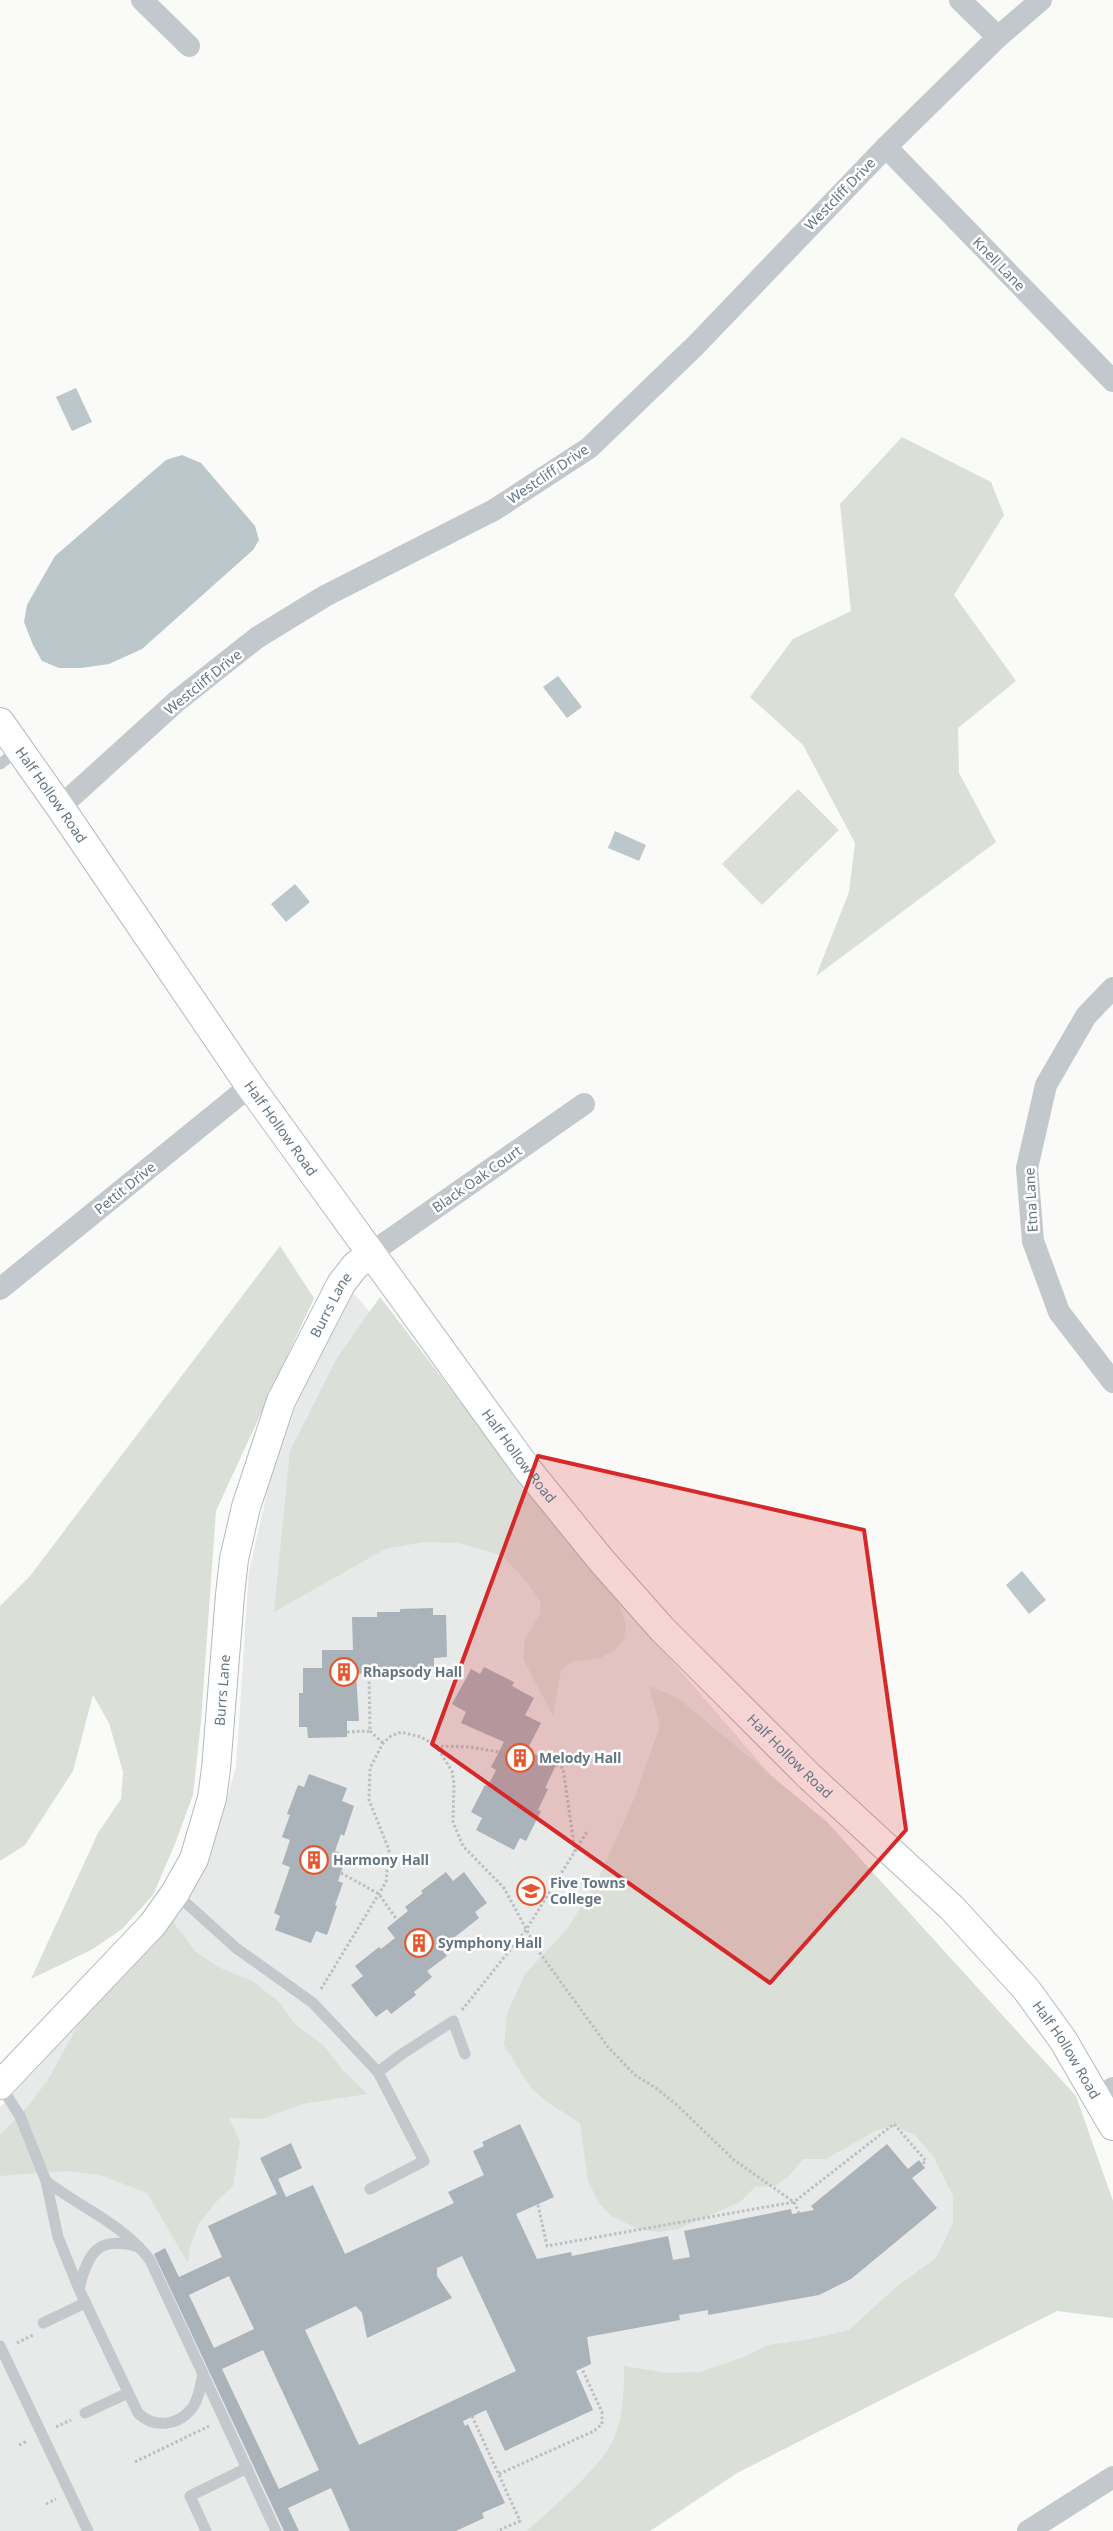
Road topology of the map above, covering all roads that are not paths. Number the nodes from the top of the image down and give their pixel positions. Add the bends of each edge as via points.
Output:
1 (142, 0) edge
2 (960, 0) edge
3 (1041, 0) edge
4 (998, 37) junction
5 (189, 46) dead end
6 (886, 148) junction
7 (1113, 381) edge
8 (0, 722) edge
9 (10, 757) edge
10 (60, 806) junction
11 (1113, 988) edge
12 (250, 1086) junction
13 (584, 1104) dead end
14 (371, 1253) junction
15 (0, 1289) edge
16 (1113, 1382) edge
17 (175, 1893) junction
18 (465, 2054) dead end
19 (378, 2072) junction
20 (0, 2085) edge
21 (1106, 2093) edge
22 (1113, 2126) edge
23 (46, 2181) junction
24 (370, 2190) dead end
25 (141, 2248) junction
26 (79, 2289) junction
27 (85, 2303) junction
28 (43, 2323) dead end
29 (0, 2346) edge
30 (203, 2373) junction
31 (128, 2393) junction
32 (85, 2413) dead end
33 (247, 2468) junction
34 (1113, 2477) edge
35 (88, 2531) edge
36 (206, 2531) edge
37 (276, 2531) edge
38 (1028, 2531) edge

1 - 5 street
2 - 4 street
3 - 4 street, Westcliff Drive
4 - 6 street, Westcliff Drive
6 - 7 street, Knell Lane
6 - 10 street, Westcliff Drive via 695,346 589,448 494,510 325,596 258,637 177,701
8 - 9 main road, Half Hollow Road
9 - 10 main road, Half Hollow Road
10 - 12 main road, Half Hollow Road
11 - 16 street, Etna Lane via 1086,1016 1046,1085 1027,1168 1033,1241 1059,1312
12 - 14 main road, Half Hollow Road
12 - 15 street, Pettit Drive
13 - 14 street, Black Oak Court
14 - 17 main road, Burrs Lane via 341,1284 282,1401 246,1507 234,1559 212,1798 194,1859
14 - 21 main road, Half Hollow Road via 528,1470 601,1560 662,1629 808,1776 959,1916 1026,1989
17 - 19 lane via 236,1948 313,2002
17 - 20 main road, Burrs Lane via 153,1924
18 - 19 lane via 453,2021
19 - 24 lane via 424,2161
20 - 23 lane via 20,2116
21 - 22 main road, Half Hollow Road
23 - 25 lane via 70,2200 123,2230
23 - 26 lane via 58,2237
25 - 26 lane via 115,2243 102,2246 91,2254 85,2265
25 - 30 lane via 150,2260
26 - 27 lane
27 - 28 lane
27 - 31 lane
29 - 35 lane
30 - 31 lane via 193,2407 181,2418 167,2424 153,2424 145,2420
30 - 33 lane
31 - 32 lane
33 - 36 lane via 190,2496
33 - 37 lane
34 - 38 street

